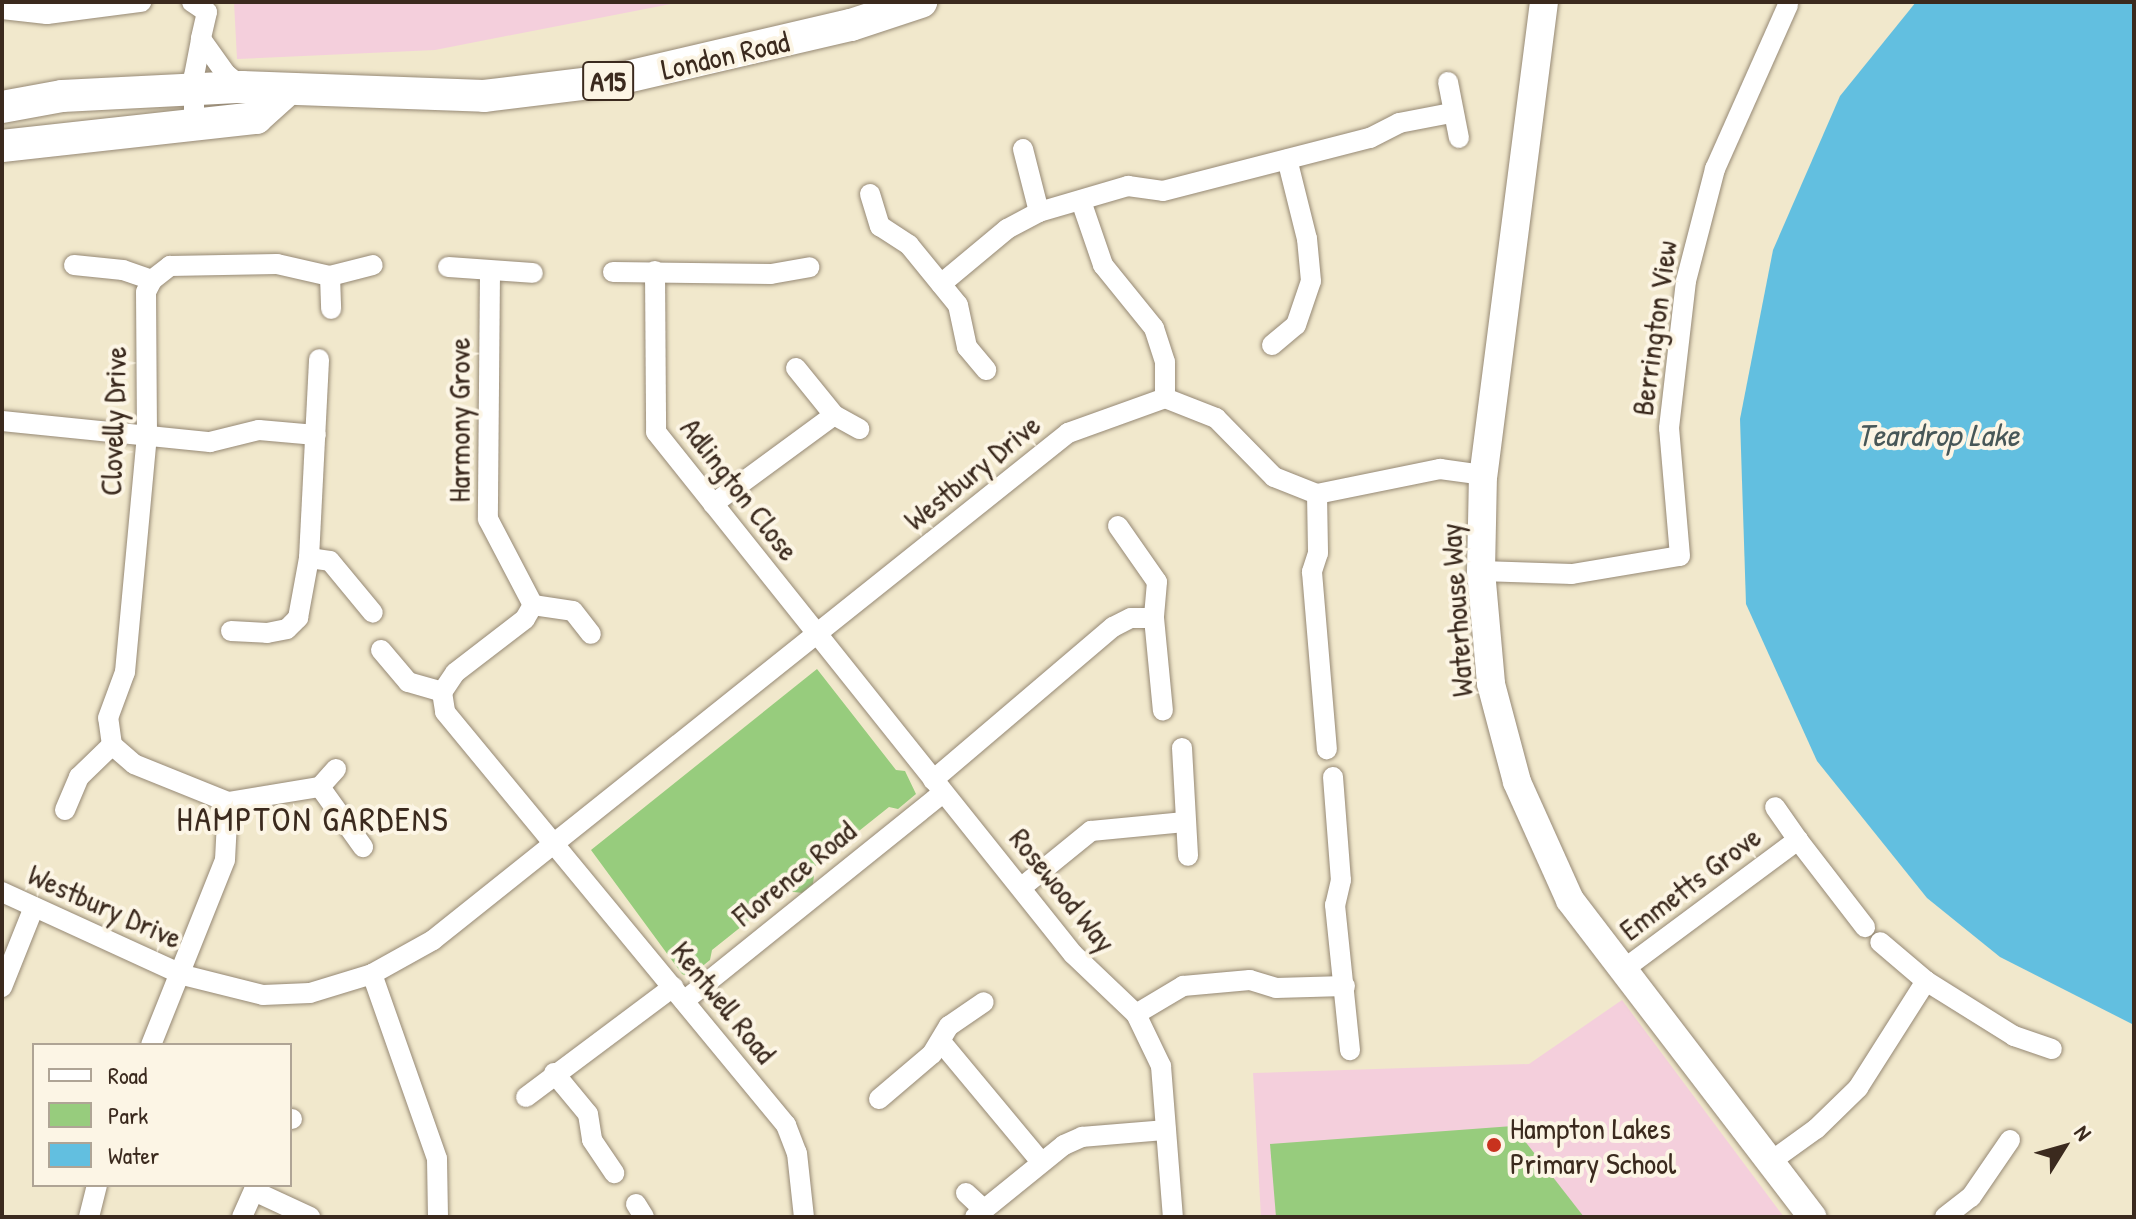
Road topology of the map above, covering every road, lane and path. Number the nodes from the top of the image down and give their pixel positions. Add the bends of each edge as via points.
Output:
1 (141, 2) edge
2 (921, 2) edge
3 (1544, 2) edge
4 (206, 5) edge
5 (882, 8) edge
6 (2, 9) edge
7 (1778, 12) dead end
8 (201, 39) junction
9 (1448, 82) dead end
10 (242, 87) junction
11 (193, 90) junction
12 (286, 91) junction
13 (2, 107) edge
14 (1451, 113) junction
15 (194, 124) junction
16 (1459, 138) dead end
17 (2, 146) edge
18 (1023, 149) dead end
19 (1287, 159) junction
20 (870, 194) dead end
21 (1081, 201) junction
22 (1039, 212) junction
23 (74, 265) dead end
24 (373, 265) dead end
25 (448, 267) dead end
26 (809, 267) dead end
27 (655, 271) junction
28 (490, 272) junction
29 (613, 272) dead end
30 (533, 273) dead end
31 (330, 276) junction
32 (152, 280) junction
33 (941, 284) junction
34 (331, 309) dead end
35 (1272, 345) dead end
36 (319, 359) dead end
37 (796, 368) dead end
38 (986, 370) dead end
39 (1165, 398) junction
40 (834, 415) junction
41 (2, 421) edge
42 (859, 429) dead end
43 (147, 434) junction
44 (316, 435) junction
45 (1483, 475) junction
46 (1317, 494) junction
47 (713, 504) junction
48 (1118, 526) dead end
49 (309, 558) junction
50 (1481, 571) junction
51 (533, 605) junction
52 (373, 613) dead end
53 (1154, 618) junction
54 (231, 631) dead end
55 (591, 634) dead end
56 (816, 635) junction
57 (381, 650) dead end
58 (442, 692) junction
59 (1163, 711) dead end
60 (112, 745) junction
61 (1182, 748) dead end
62 (1327, 749) dead end
63 (336, 769) dead end
64 (1333, 777) dead end
65 (320, 787) junction
66 (938, 787) junction
67 (228, 802) junction
68 (1775, 807) dead end
69 (65, 810) dead end
70 (1185, 822) junction
71 (1798, 840) junction
72 (557, 843) junction
73 (363, 847) dead end
74 (1188, 856) dead end
75 (1022, 887) junction
76 (2, 892) edge
77 (34, 907) junction
78 (1624, 969) junction
79 (372, 974) junction
80 (183, 975) junction
81 (1926, 981) junction
82 (1345, 986) junction
83 (2, 987) edge
84 (678, 994) junction
85 (984, 1002) dead end
86 (1136, 1014) junction
87 (152, 1043) edge
88 (942, 1043) junction
89 (2052, 1049) dead end
90 (1350, 1050) dead end
91 (554, 1073) junction
92 (526, 1097) dead end
93 (879, 1099) dead end
94 (1166, 1130) junction
95 (2010, 1140) dead end
96 (1041, 1162) junction
97 (1770, 1162) junction
98 (614, 1173) dead end
99 (96, 1187) edge
100 (255, 1188) edge
101 (966, 1193) dead end
102 (979, 1213) edge
103 (89, 1217) edge
104 (242, 1217) edge
105 (310, 1217) edge
106 (438, 1217) edge
107 (804, 1217) edge
108 (1173, 1217) edge
109 (1812, 1217) edge
110 (1945, 1217) edge

1 - 6 street via 47,14
2 - 5 main road, London Road / A15
3 - 45 street, Waterhouse Way
4 - 8 street
5 - 12 main road, London Road / A15 via 614,80 484,96
7 - 50 street, Berrington View via 1715,169 1686,281 1669,428 1680,556 1587,573
8 - 10 street
8 - 11 street
9 - 14 street
10 - 11 main road, London Road / A15
10 - 12 main road, London Road / A15
11 - 13 main road, London Road / A15 via 62,96
11 - 15 street
12 - 15 main road via 256,118
14 - 16 street
14 - 19 street via 1399,123 1370,138
15 - 17 main road
18 - 22 street
19 - 21 street via 1163,191 1128,186
19 - 35 street via 1314,238 1311,281 1296,325
20 - 33 street via 880,226 909,245
21 - 22 street
21 - 39 street via 1103,265 1154,328 1165,362
22 - 33 street via 1007,229
23 - 32 street via 123,270
24 - 31 street
25 - 28 street
26 - 27 street via 771,274
27 - 29 street
27 - 47 street, Adlington Close via 656,432
28 - 30 street
28 - 51 street, Harmony Grove via 488,519
31 - 32 street via 277,264 170,266
31 - 34 street
32 - 43 street, Clovelly Drive via 146,292
33 - 38 street via 958,305 967,347
36 - 44 street
37 - 40 street
39 - 46 street via 1216,418 1274,477
39 - 56 street, Westbury Drive via 1068,433
40 - 42 street
40 - 47 street
41 - 43 street
43 - 44 street via 210,442 259,430
43 - 60 street, Clovelly Drive via 125,672 108,718
44 - 49 street
45 - 46 street via 1440,469
45 - 50 street, Waterhouse Way
46 - 62 street via 1310,634
47 - 56 street, Adlington Close
48 - 53 street via 1157,582
49 - 52 street via 330,561
49 - 54 street via 298,618 287,629
50 - 78 street, Waterhouse Way via 1491,684 1517,782 1570,900
51 - 55 street via 573,611
51 - 58 street via 525,619 455,673
53 - 59 street
53 - 66 street, Florence Road via 1131,618 1113,627
56 - 66 street, Rosewood Way
56 - 72 street, Westbury Drive
57 - 58 street via 408,682
58 - 72 street via 445,712
60 - 67 street via 134,764
60 - 69 street via 79,777
61 - 70 street
63 - 65 street
64 - 82 street via 1341,880 1335,905
65 - 67 street
65 - 73 street
66 - 75 street, Rosewood Way
66 - 84 street, Florence Road
67 - 80 street via 225,860
68 - 71 street, Emmetts Grove
70 - 74 street
70 - 75 street via 1091,831
71 - 78 street, Emmetts Grove
71 - 81 street via 1872,935
72 - 79 street, Westbury Drive via 433,940
72 - 84 street, Kentwell Road
75 - 86 street, Rosewood Way via 1073,954
76 - 77 street, Westbury Drive
77 - 80 street, Westbury Drive
77 - 83 street
78 - 97 street, Waterhouse Way
79 - 80 street, Westbury Drive via 310,993 263,995
79 - 106 street via 437,1159
80 - 87 street
81 - 89 street via 2014,1036
81 - 97 street via 1858,1088 1816,1129
82 - 86 street via 1276,988 1250,980 1183,986
82 - 90 street
84 - 91 street, Florence Road
84 - 107 street, Kentwell Road via 786,1125 797,1153
85 - 88 street via 949,1026
86 - 94 street, Rosewood Way via 1161,1066
88 - 93 street
88 - 96 street
91 - 92 street, Florence Road
91 - 98 street via 588,1114 592,1140
94 - 96 street via 1082,1137
94 - 108 street, Rosewood Way
95 - 110 street via 1971,1197
96 - 102 street
97 - 109 street, Waterhouse Way
99 - 103 street
100 - 104 street
100 - 105 street
101 - 102 street

